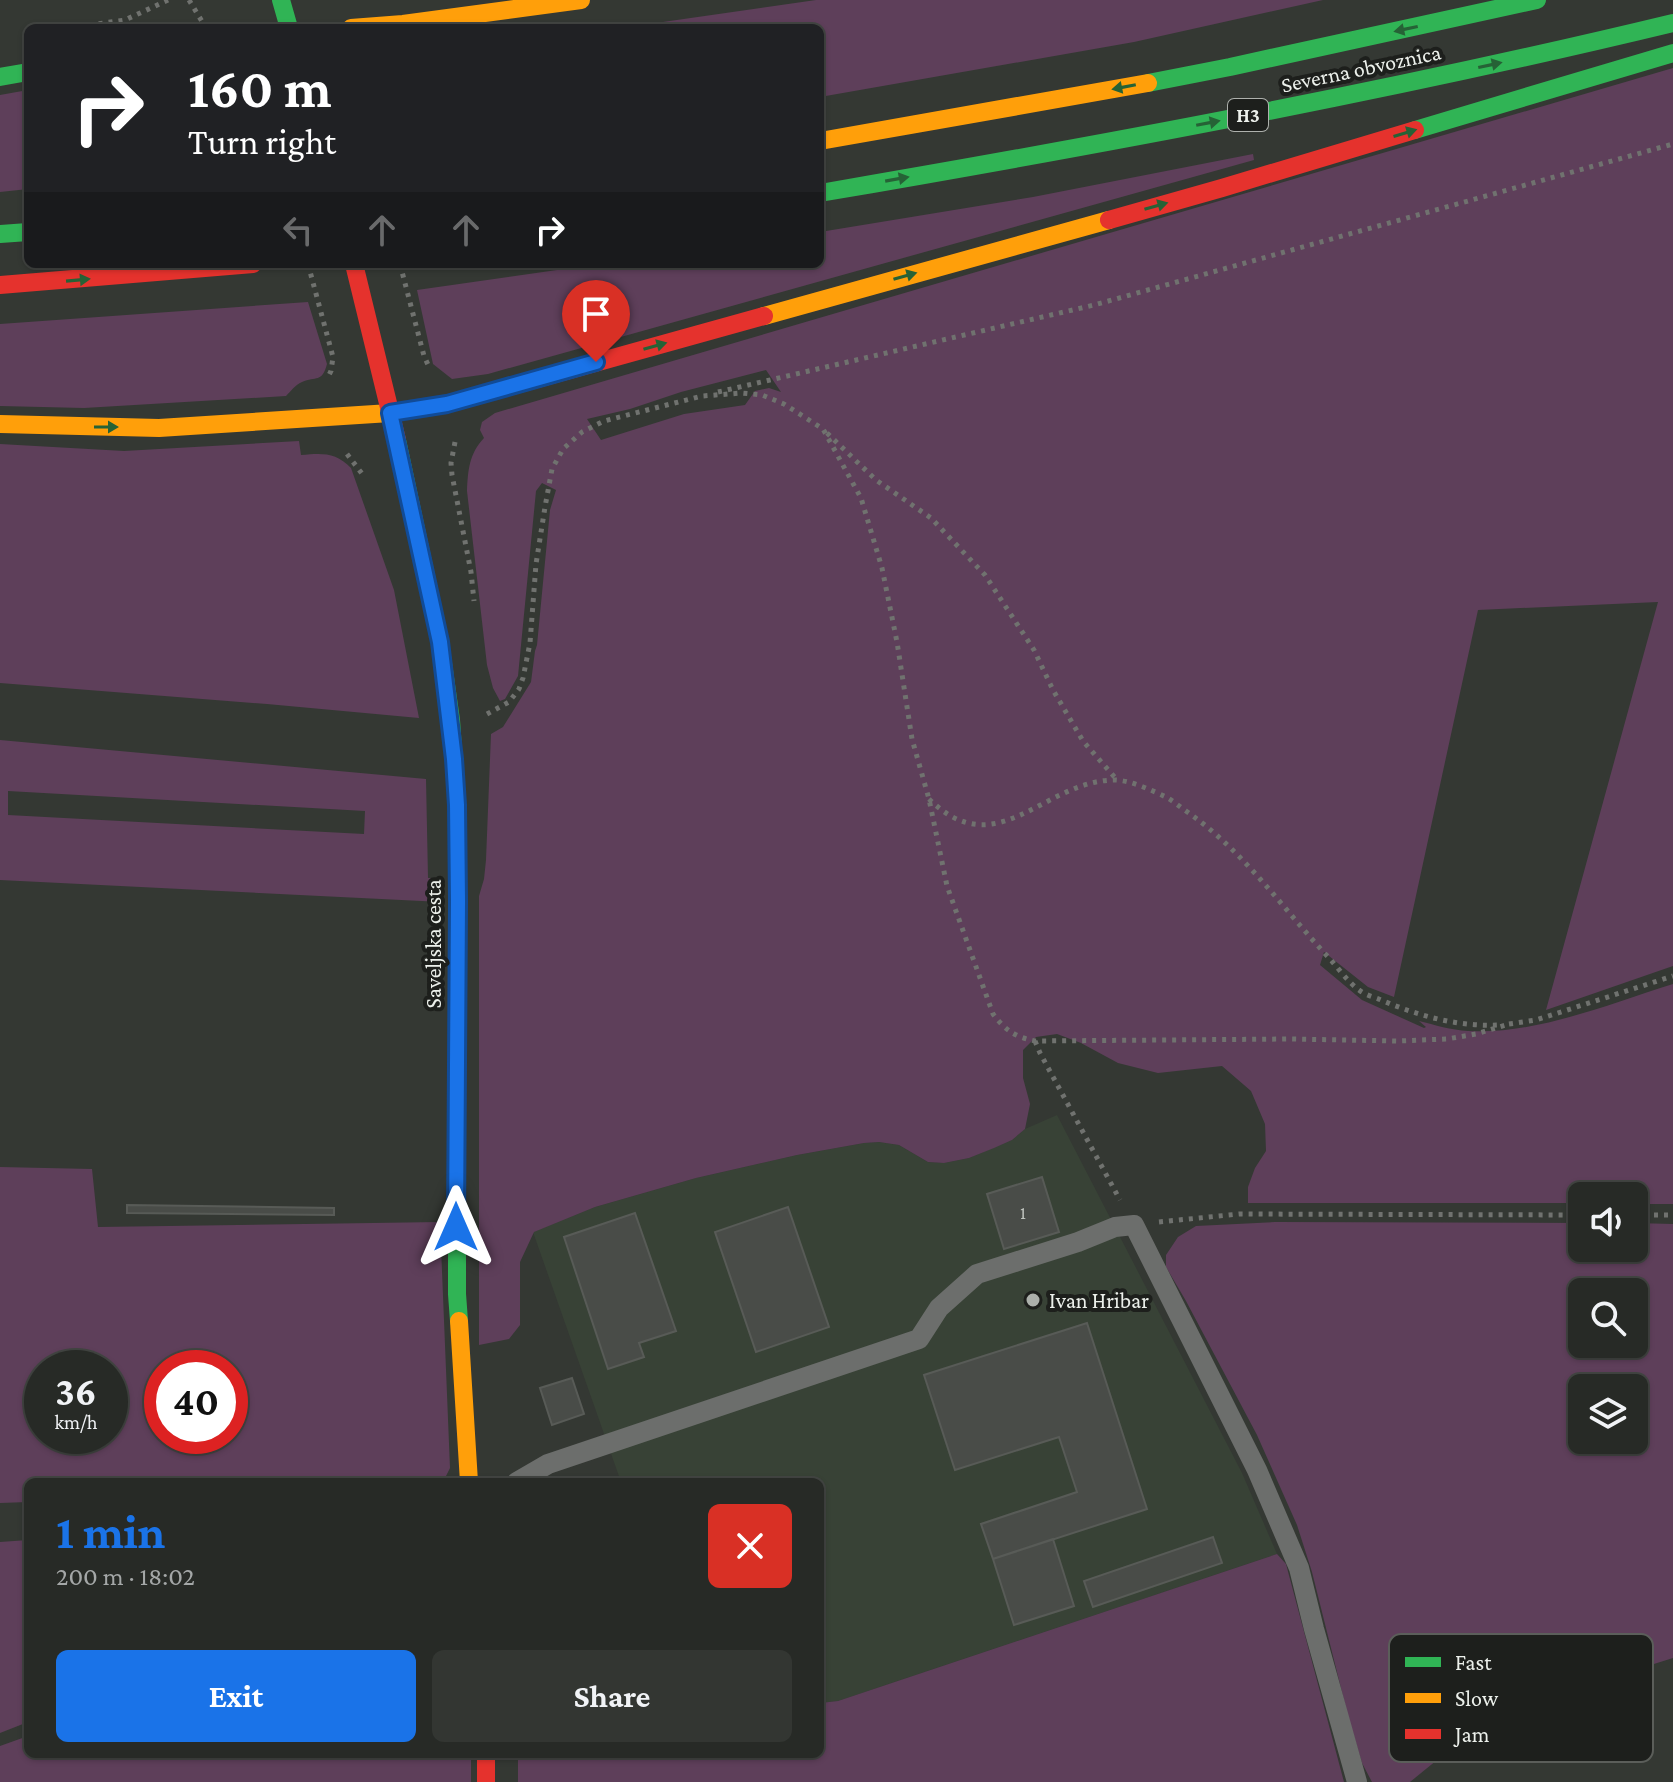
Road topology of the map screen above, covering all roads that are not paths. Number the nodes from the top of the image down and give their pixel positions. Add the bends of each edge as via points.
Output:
1 (281, 0) edge
2 (581, 0) edge
3 (1537, 0) edge
4 (1673, 23) edge
5 (288, 24) edge
6 (403, 24) edge
7 (1673, 53) edge
8 (24, 73) edge
9 (0, 77) edge
10 (824, 140) edge
11 (824, 192) edge
12 (24, 232) edge
13 (0, 234) edge
14 (209, 268) edge
15 (355, 268) edge
16 (0, 285) edge
17 (390, 413) junction
18 (0, 424) edge
19 (469, 1478) edge
20 (524, 1478) edge
21 (486, 1758) edge
22 (486, 1782) edge
23 (1357, 1782) edge

1 - 5 main road
2 - 6 main road
3 -> 10 main road, Severna obvoznica / H3 via 1230,67
11 -> 4 main road, Severna obvoznica / H3 via 1353,95
17 -> 7 main road via 447,404 1222,188
8 - 9 main road
12 - 13 main road
16 -> 14 main road
15 - 17 main road, Saveljska cesta
18 -> 17 main road via 159,428
17 - 19 main road, Saveljska cesta via 440,642 451,720 457,805 457,1294
20 - 23 lane via 548,1464 919,1339 939,1308 977,1274 1134,1225 1257,1470 1299,1568
21 - 22 main road

